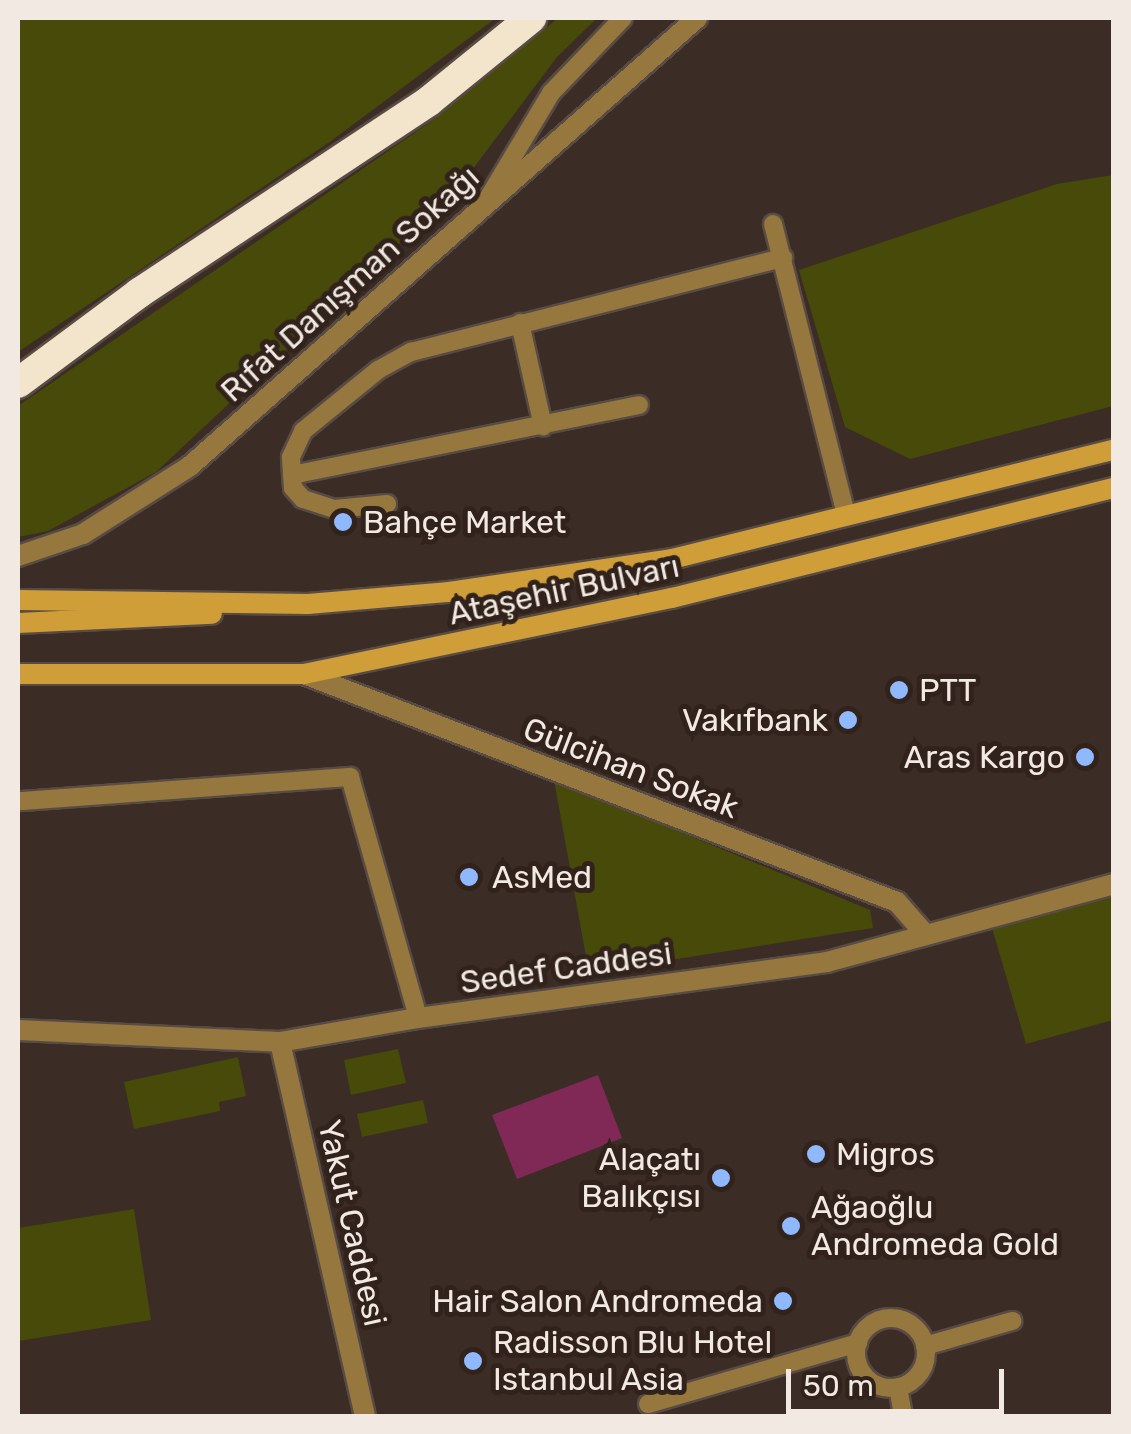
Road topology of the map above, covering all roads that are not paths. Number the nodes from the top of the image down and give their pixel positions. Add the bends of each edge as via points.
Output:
1 (530, 18) edge
2 (623, 18) edge
3 (697, 18) edge
4 (484, 204) junction
5 (773, 224) dead end
6 (783, 258) junction
7 (520, 324) junction
8 (18, 383) edge
9 (639, 404) dead end
10 (543, 426) junction
11 (1114, 450) edge
12 (292, 474) junction
13 (1114, 488) edge
14 (387, 504) dead end
15 (846, 515) junction
16 (18, 556) edge
17 (18, 600) edge
18 (308, 604) junction
19 (18, 622) edge
20 (304, 674) junction
21 (26, 675) edge
22 (18, 689) edge
23 (21, 801) dead end
24 (1114, 884) edge
25 (925, 934) junction
26 (418, 1018) junction
27 (18, 1030) edge
28 (280, 1042) junction
29 (1012, 1320) dead end
30 (858, 1343) junction
31 (926, 1346) junction
32 (898, 1387) junction
33 (648, 1404) dead end
34 (365, 1416) edge
35 (904, 1416) edge

1 - 8 highway via 428,102 140,293
2 - 4 lane via 550,93
3 - 4 street, Rıfat Danışman Sokağı
4 - 16 street, Rıfat Danışman Sokağı via 190,466 83,534
5 - 6 lane
6 - 7 lane
6 - 15 lane
7 - 10 lane
7 - 12 lane via 411,352 378,370 303,431
9 - 10 lane
10 - 12 lane
11 - 15 main road, Ataşehir Bulvarı
12 - 14 lane via 292,488 304,499 334,509
13 - 20 main road, Ataşehir Bulvarı via 672,598
15 - 18 main road, Ataşehir Bulvarı via 672,559 449,592
17 - 18 main road, Ataşehir Bulvarı
18 - 19 main road via 181,617
20 - 21 main road, Ataşehir Bulvarı
20 - 25 street, Gülcihan Sokak via 896,902
21 - 22 main road
23 - 26 lane via 350,778
24 - 25 street, Sedef Caddesi
25 - 26 street, Sedef Caddesi via 826,962
26 - 28 street, Sedef Caddesi
27 - 28 street, Sedef Caddesi
28 - 34 street, Yakut Caddesi
29 - 31 lane
30 - 31 lane via 872,1325 894,1318 914,1327
30 - 32 lane via 865,1376
30 - 33 lane
31 - 32 lane via 923,1367
32 - 35 lane

